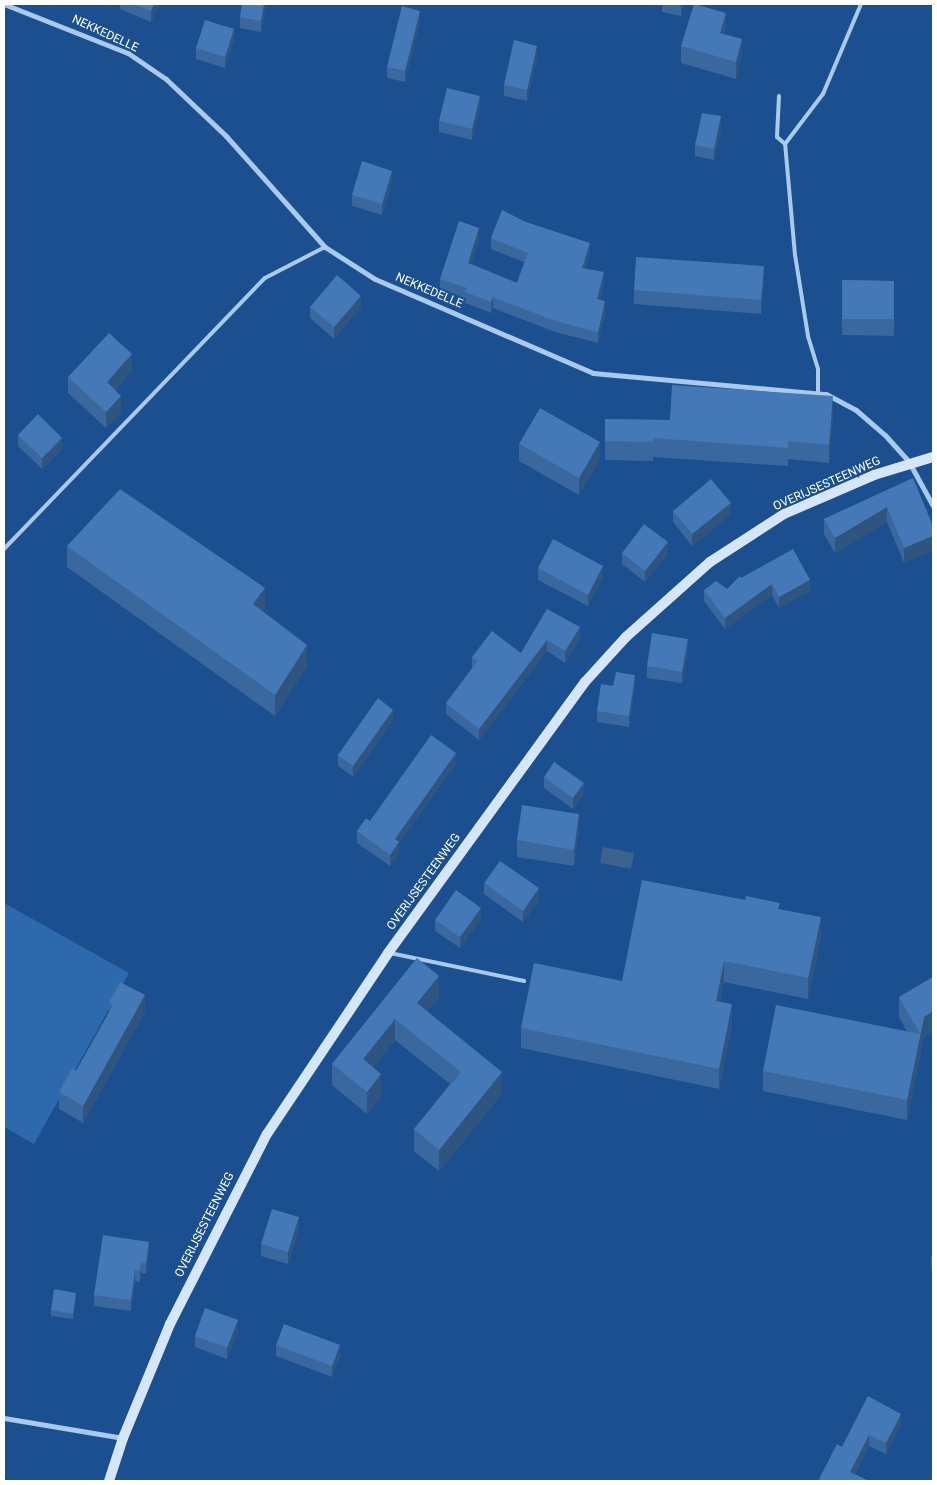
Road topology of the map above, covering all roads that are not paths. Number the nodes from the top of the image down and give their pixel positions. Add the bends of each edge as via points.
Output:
1 (4, 4) edge
2 (860, 4) edge
3 (779, 96) dead end
4 (785, 144) junction
5 (325, 247) junction
6 (818, 393) junction
7 (933, 457) edge
8 (909, 462) junction
9 (933, 506) edge
10 (4, 549) edge
11 (388, 953) junction
12 (524, 981) dead end
13 (4, 1418) edge
14 (123, 1438) junction
15 (109, 1481) edge

1 - 5 street, NEKKEDELLE via 128,53 166,79 226,136
2 - 4 lane via 823,94
3 - 4 lane via 778,137
4 - 6 lane via 795,255 808,336 818,369
5 - 6 street, NEKKEDELLE via 375,279 593,374
5 - 10 lane via 265,278
6 - 8 street, NEKKEDELLE via 856,410
7 - 8 street, OVERIJSESTEENWEG
8 - 9 street, NEKKEDELLE
8 - 11 street, OVERIJSESTEENWEG via 784,514 710,562 674,591 585,682
11 - 12 lane
11 - 14 street, OVERIJSESTEENWEG via 297,1088 238,1186 170,1324
13 - 14 street
14 - 15 street, OVERIJSESTEENWEG

